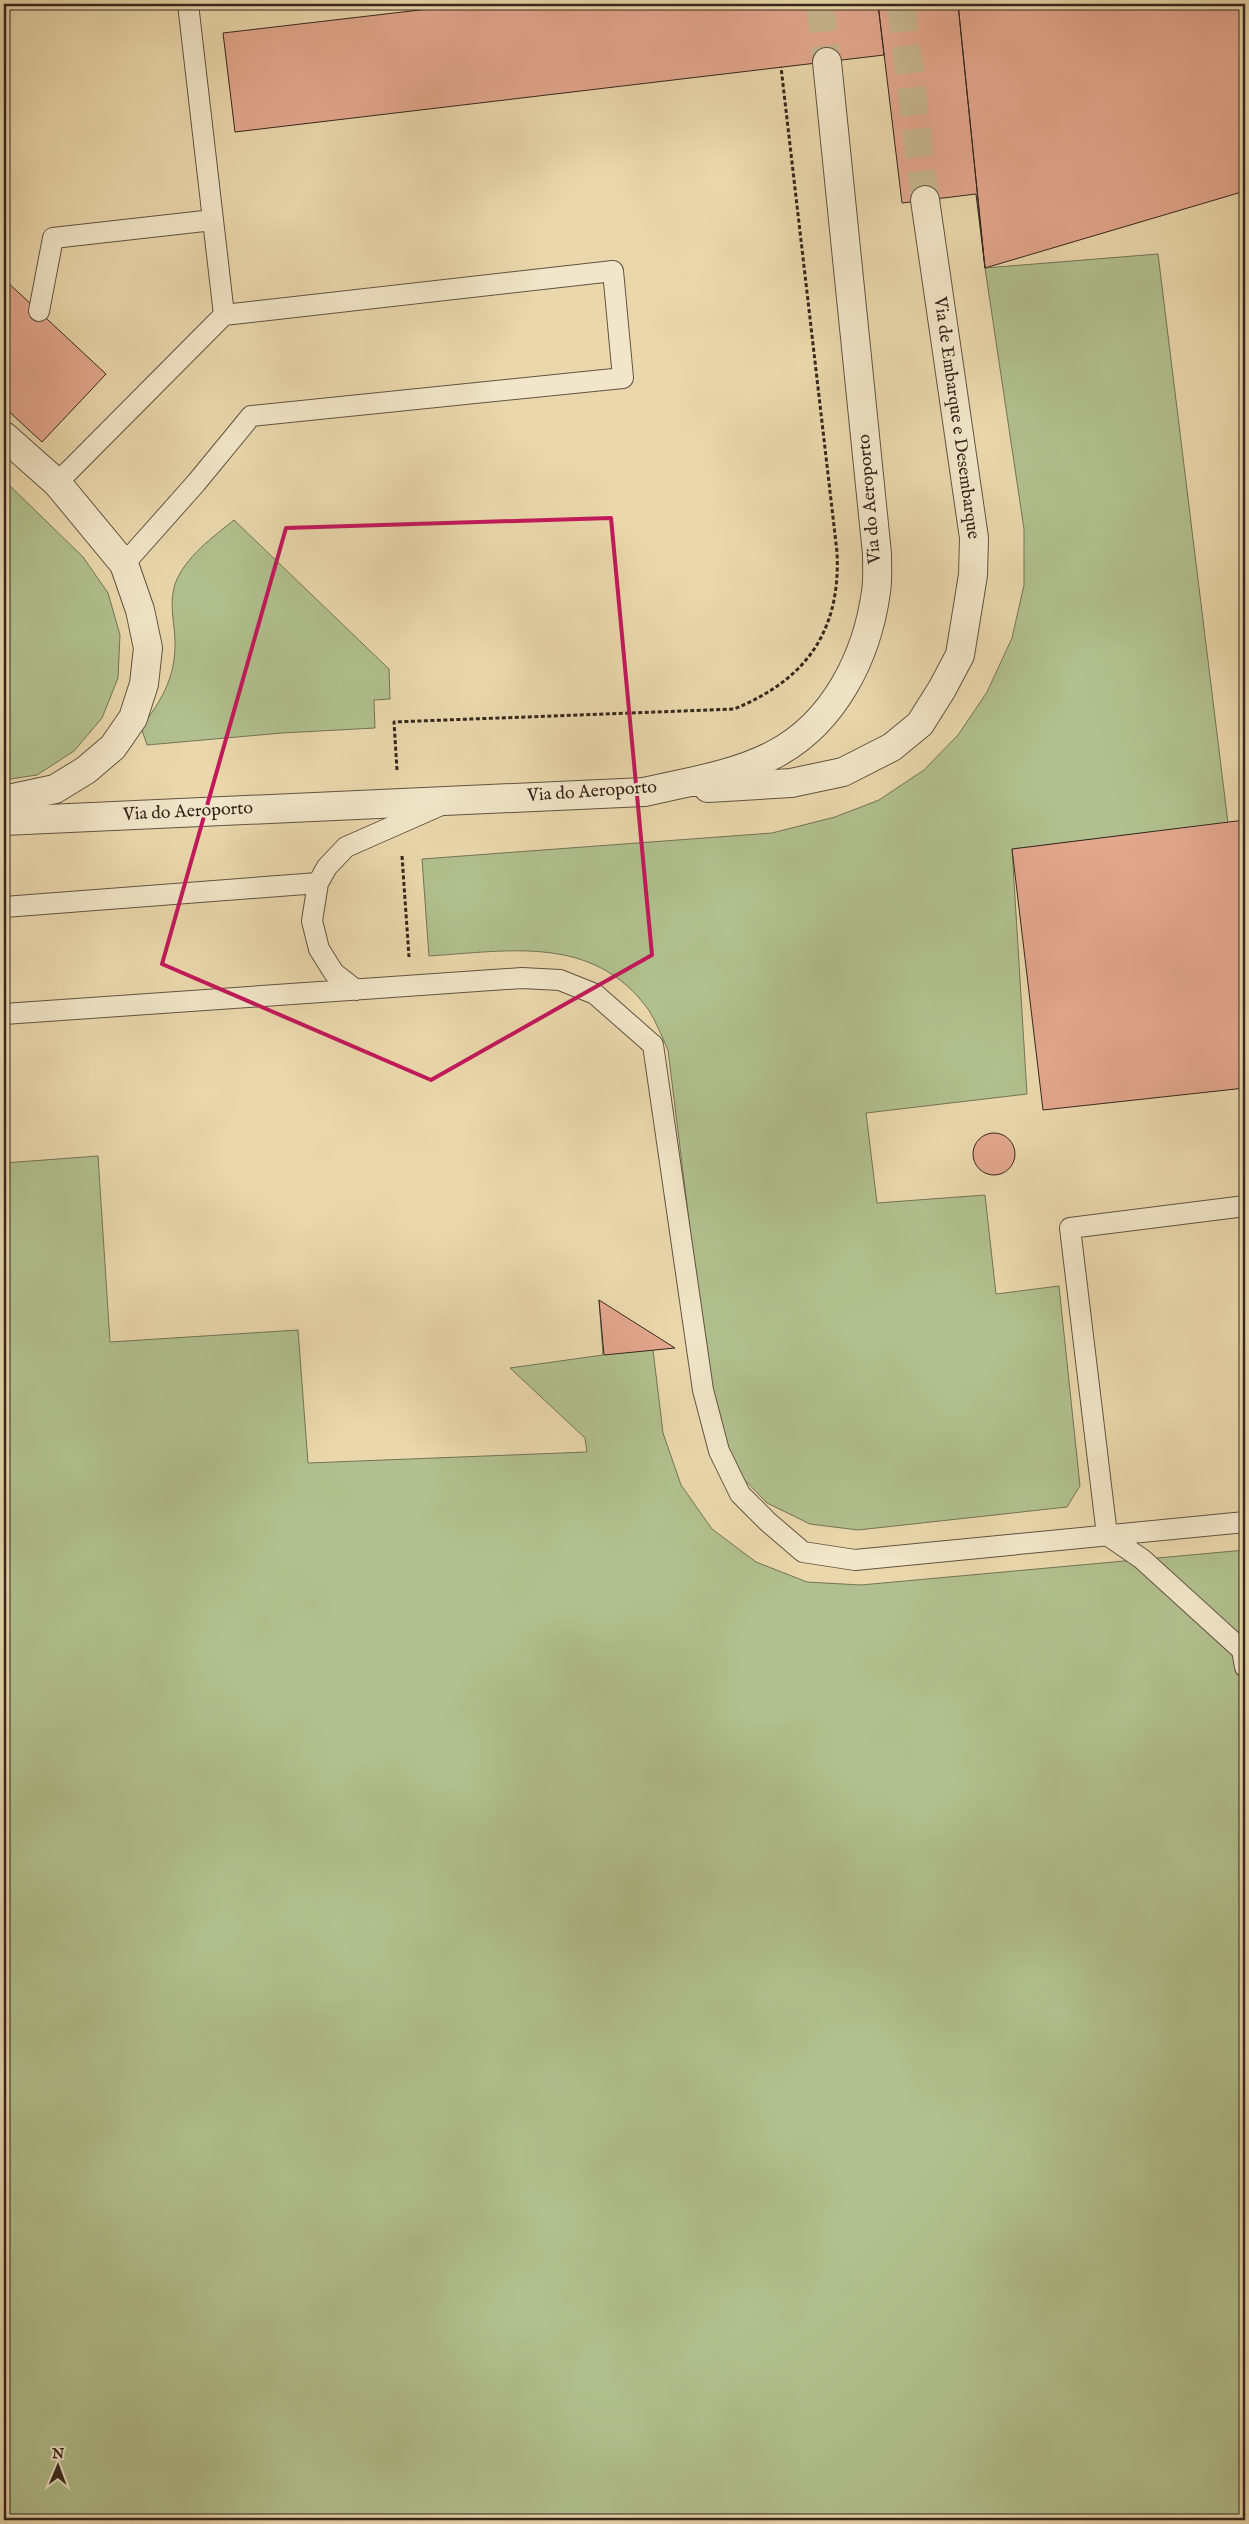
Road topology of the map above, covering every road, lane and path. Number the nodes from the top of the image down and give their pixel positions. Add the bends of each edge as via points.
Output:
1 (188, 4) edge
2 (827, 62) tunnel mouth
3 (781, 67) dead end
4 (925, 200) tunnel mouth
5 (213, 220) junction
6 (39, 311) dead end
7 (224, 314) junction
8 (4, 436) edge
9 (57, 483) junction
10 (124, 564) junction
11 (394, 722) dead end
12 (644, 792) junction
13 (4, 800) edge
14 (454, 800) junction
15 (4, 821) edge
16 (318, 883) junction
17 (4, 906) edge
18 (356, 990) junction
19 (4, 1014) edge
20 (1245, 1206) edge
21 (1245, 1522) edge
22 (1107, 1535) junction
23 (1244, 1653) edge

1 - 5 lane
2 - 12 street, Via do Aeroporto via 877,554 876,591 868,627 858,659 839,696 814,725 776,754 719,775
3 - 11 path via 839,578 835,603 812,654 790,679 761,698 734,709
4 - 12 street, Via de Embarque e Desembarque via 974,538 973,574 960,655 920,724 892,748 842,772 791,783
5 - 6 lane via 53,238
5 - 7 lane
7 - 9 lane
7 - 10 lane via 613,271 623,378 251,416
8 - 9 street
9 - 10 street
10 - 13 street via 140,610 148,648 144,684 133,718 113,747 86,770 55,789
12 - 14 street, Via do Aeroporto
14 - 15 street, Via do Aeroporto
14 - 16 lane via 346,847 327,867
16 - 17 lane
16 - 18 lane via 312,921 319,949 334,972
18 - 19 lane
18 - 22 lane via 522,978 560,980 596,994 653,1045 703,1390 719,1451 740,1494 803,1552 855,1560
20 - 22 lane via 1070,1228
21 - 22 lane
22 - 23 lane via 1142,1559

